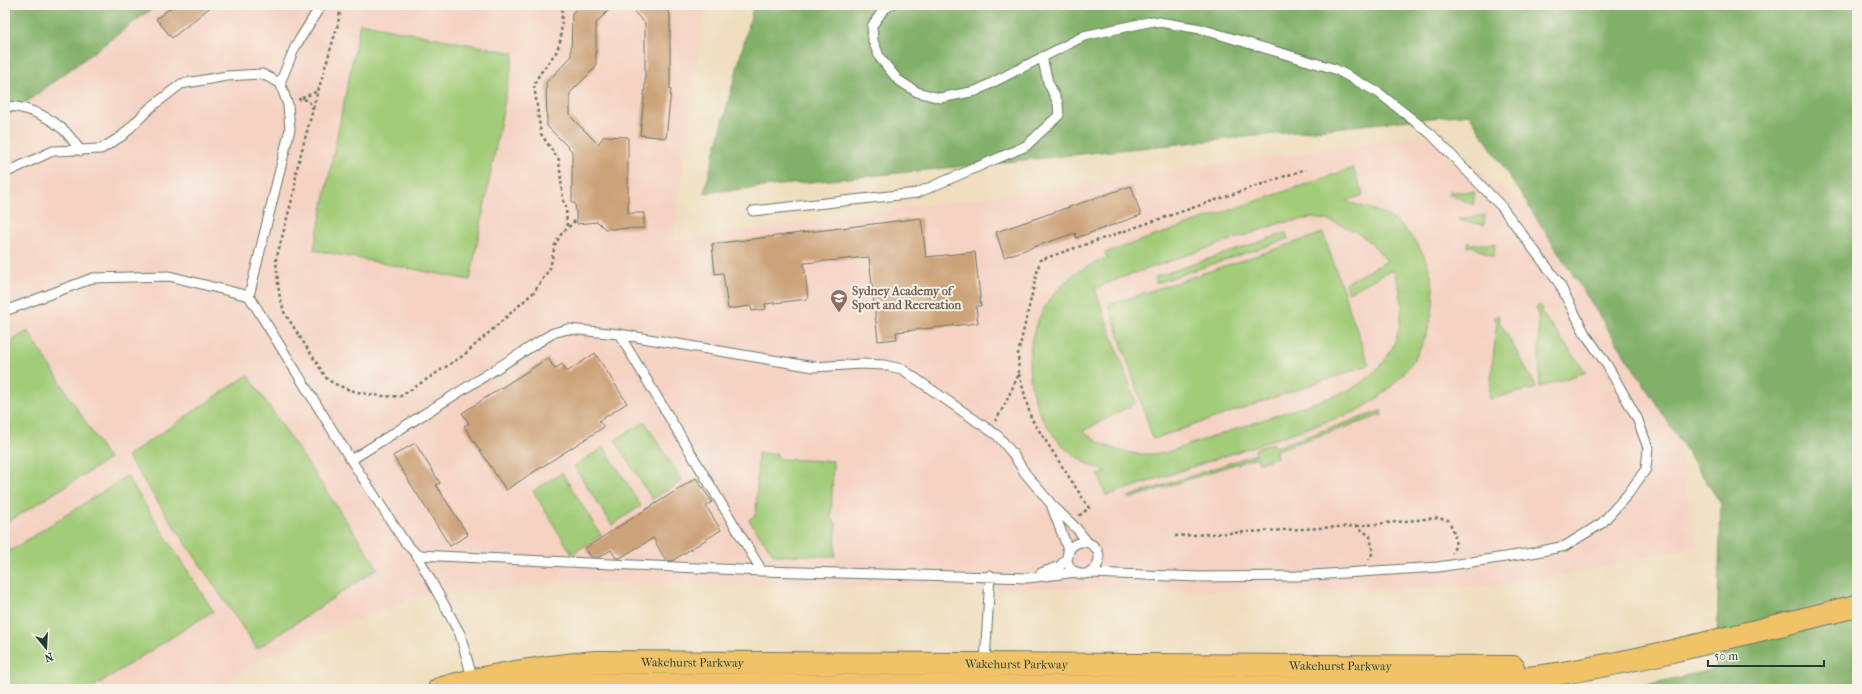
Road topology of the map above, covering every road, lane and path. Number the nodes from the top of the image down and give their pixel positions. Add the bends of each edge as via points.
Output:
1 (322, 5) edge
2 (341, 5) edge
3 (566, 5) edge
4 (891, 5) edge
5 (1042, 57) junction
6 (280, 83) junction
7 (318, 91) junction
8 (301, 98) junction
9 (286, 101) junction
10 (5, 106) edge
11 (313, 109) junction
12 (81, 150) junction
13 (1306, 169) dead end
14 (5, 173) edge
15 (753, 211) dead end
16 (575, 221) dead end
17 (567, 228) junction
18 (249, 296) junction
19 (5, 311) edge
20 (618, 334) junction
21 (1019, 374) junction
22 (989, 430) junction
23 (351, 460) junction
24 (1052, 505) junction
25 (1071, 523) junction
26 (1356, 526) junction
27 (1175, 536) dead end
28 (1088, 542) junction
29 (417, 555) junction
30 (1068, 555) junction
31 (1438, 567) junction
32 (762, 571) junction
33 (1077, 572) junction
34 (1089, 573) junction
35 (1357, 573) junction
36 (990, 575) junction
37 (1028, 578) junction
38 (1857, 606) edge
39 (985, 663) junction
40 (1596, 665) junction
41 (473, 684) edge
42 (732, 686) edge
43 (439, 689) edge
44 (496, 689) edge

1 - 6 lane via 295,47
2 - 7 path via 338,24
3 - 17 path via 562,11 561,38 557,51 534,85 542,134 559,160
4 - 5 lane via 884,9 872,26 873,41 880,58 898,80 917,92 940,98 976,91
5 - 15 lane via 1048,82 1058,103 1058,115 1026,146 917,193
5 - 31 lane via 1084,36 1154,21 1201,29 1335,69 1380,93 1430,134 1501,206 1559,283 1584,332 1637,418 1648,448 1646,469 1602,523 1566,546
6 - 9 lane
6 - 12 lane via 262,74 227,76 181,84 150,108 122,136 101,149
7 - 8 path
7 - 11 path
8 - 9 path
8 - 11 path via 308,100
9 - 18 lane via 290,129
10 - 12 lane via 34,112 61,127
11 - 17 path via 276,260 279,293 284,312 327,379 334,384 371,395 401,396 464,355 534,292 550,268 555,245
12 - 14 lane via 53,151
13 - 21 path via 1040,260 1018,354
16 - 17 path
18 - 19 lane via 169,276 93,278
18 - 23 lane
20 - 22 lane via 814,367 862,364 902,369
20 - 23 lane via 568,328 553,333
20 - 32 lane
21 - 22 path
21 - 25 path via 1031,418 1089,508
22 - 24 lane via 998,436 1024,473
23 - 29 lane via 404,541
24 - 25 lane
24 - 30 lane
25 - 28 lane
26 - 27 path
26 - 31 path via 1436,518 1448,520 1456,535 1454,549
26 - 35 path via 1370,536 1372,552 1368,563
28 - 30 lane via 1074,545
28 - 34 lane via 1096,548 1099,557 1097,566
29 - 32 lane
29 - 41 lane via 460,634
30 - 33 lane via 1070,566
30 - 37 lane via 1060,566
31 - 35 lane
32 - 36 lane
33 - 34 lane
33 - 37 lane
34 - 35 lane via 1206,577
36 - 37 lane
36 - 39 lane
38 - 40 main road, Wakehurst Parkway
39 - 40 main road, Wakehurst Parkway via 1461,667
39 - 41 main road, Wakehurst Parkway via 596,662 539,667
40 - 42 main road, Wakehurst Parkway via 1556,674 1476,684 1360,688
41 - 43 main road, Wakehurst Parkway
42 - 44 main road, Wakehurst Parkway via 556,684

